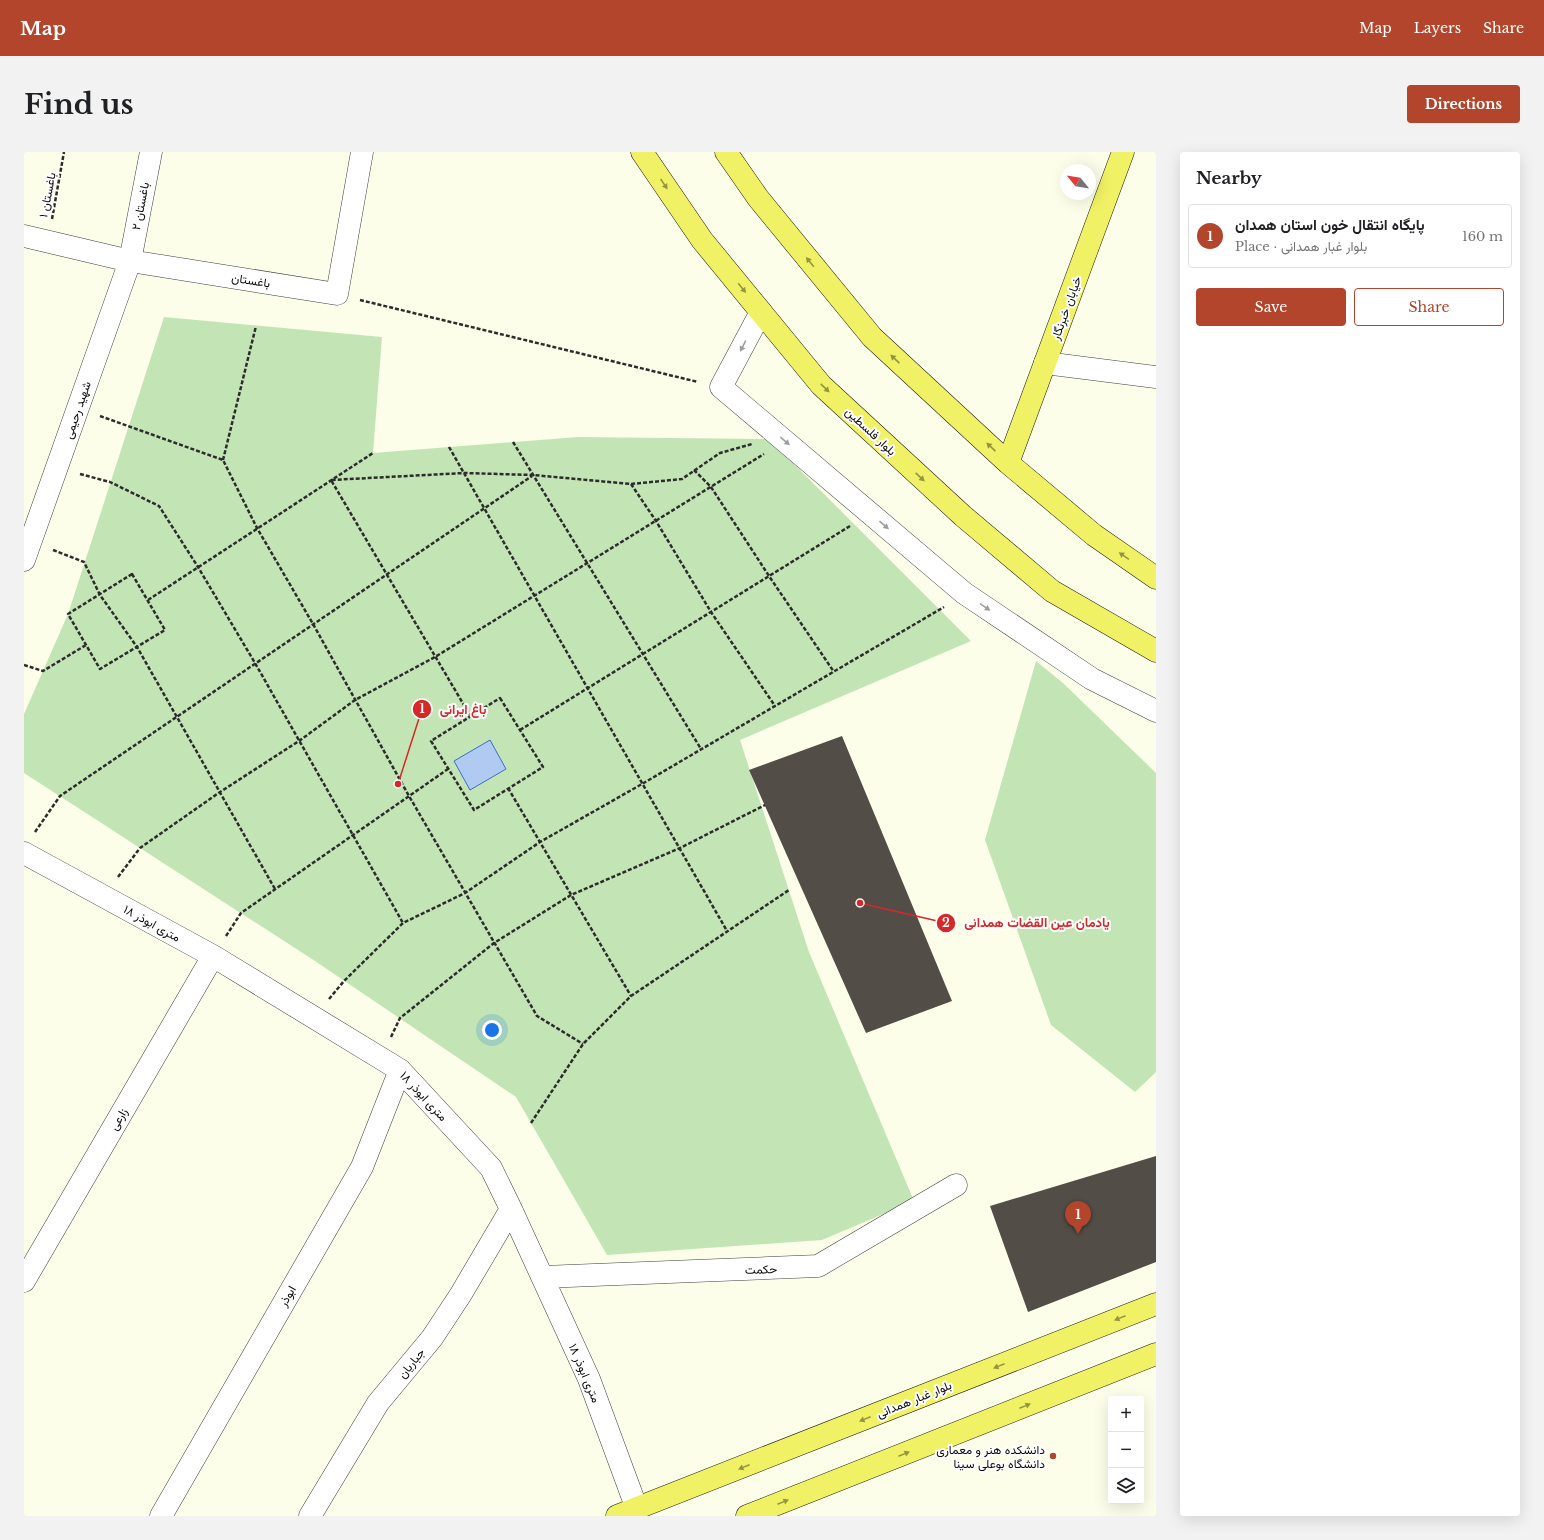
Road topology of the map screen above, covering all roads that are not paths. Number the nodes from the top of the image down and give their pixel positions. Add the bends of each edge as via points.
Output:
1 (151, 152) edge
2 (362, 152) edge
3 (642, 152) edge
4 (726, 152) edge
5 (1123, 152) edge
6 (24, 236) edge
7 (130, 261) junction
8 (761, 312) junction
9 (1045, 363) junction
10 (1156, 377) edge
11 (1008, 463) junction
12 (27, 551) edge
13 (1156, 578) edge
14 (1156, 651) edge
15 (1156, 711) edge
16 (28, 844) edge
17 (213, 956) junction
18 (400, 1070) junction
19 (956, 1185) dead end
20 (511, 1209) junction
21 (543, 1277) junction
22 (24, 1281) edge
23 (1156, 1304) edge
24 (1156, 1354) edge
25 (637, 1509) junction
26 (161, 1516) edge
27 (310, 1516) edge
28 (617, 1516) edge
29 (747, 1516) edge

1 - 7 street, باغستان ۲
2 - 7 street, باغستان via 337,294
3 -> 8 main road, بلوار فلسطین via 702,240
11 -> 4 main road via 872,337 758,198
5 - 9 main road, خیابان خبرنگار
6 - 7 street, باغستان
7 - 12 street, شهید رحیمی
8 -> 14 main road, بلوار فلسطین via 821,385 962,516 1052,591
8 -> 15 street via 721,387 780,444 870,513 964,593 1092,679
9 - 10 street
9 - 11 main road, خیابان خبرنگار
13 -> 11 main road via 1094,535
16 - 17 street, ۱۸ متری ابوذر via 104,897
17 - 18 street, ۱۸ متری ابوذر
17 - 22 street, زارعی
18 - 20 street, ۱۸ متری ابوذر via 491,1168
18 - 26 street, ابوذر via 362,1167
19 - 21 street, حکمت via 818,1266
20 - 21 street, ۱۸ متری ابوذر
20 - 27 street, جباریان via 432,1338 378,1403
21 - 25 street, ۱۸ متری ابوذر via 589,1379
23 -> 25 main road, بلوار غبار همدانی
29 -> 24 main road
25 - 28 main road, بلوار غبار همدانی

